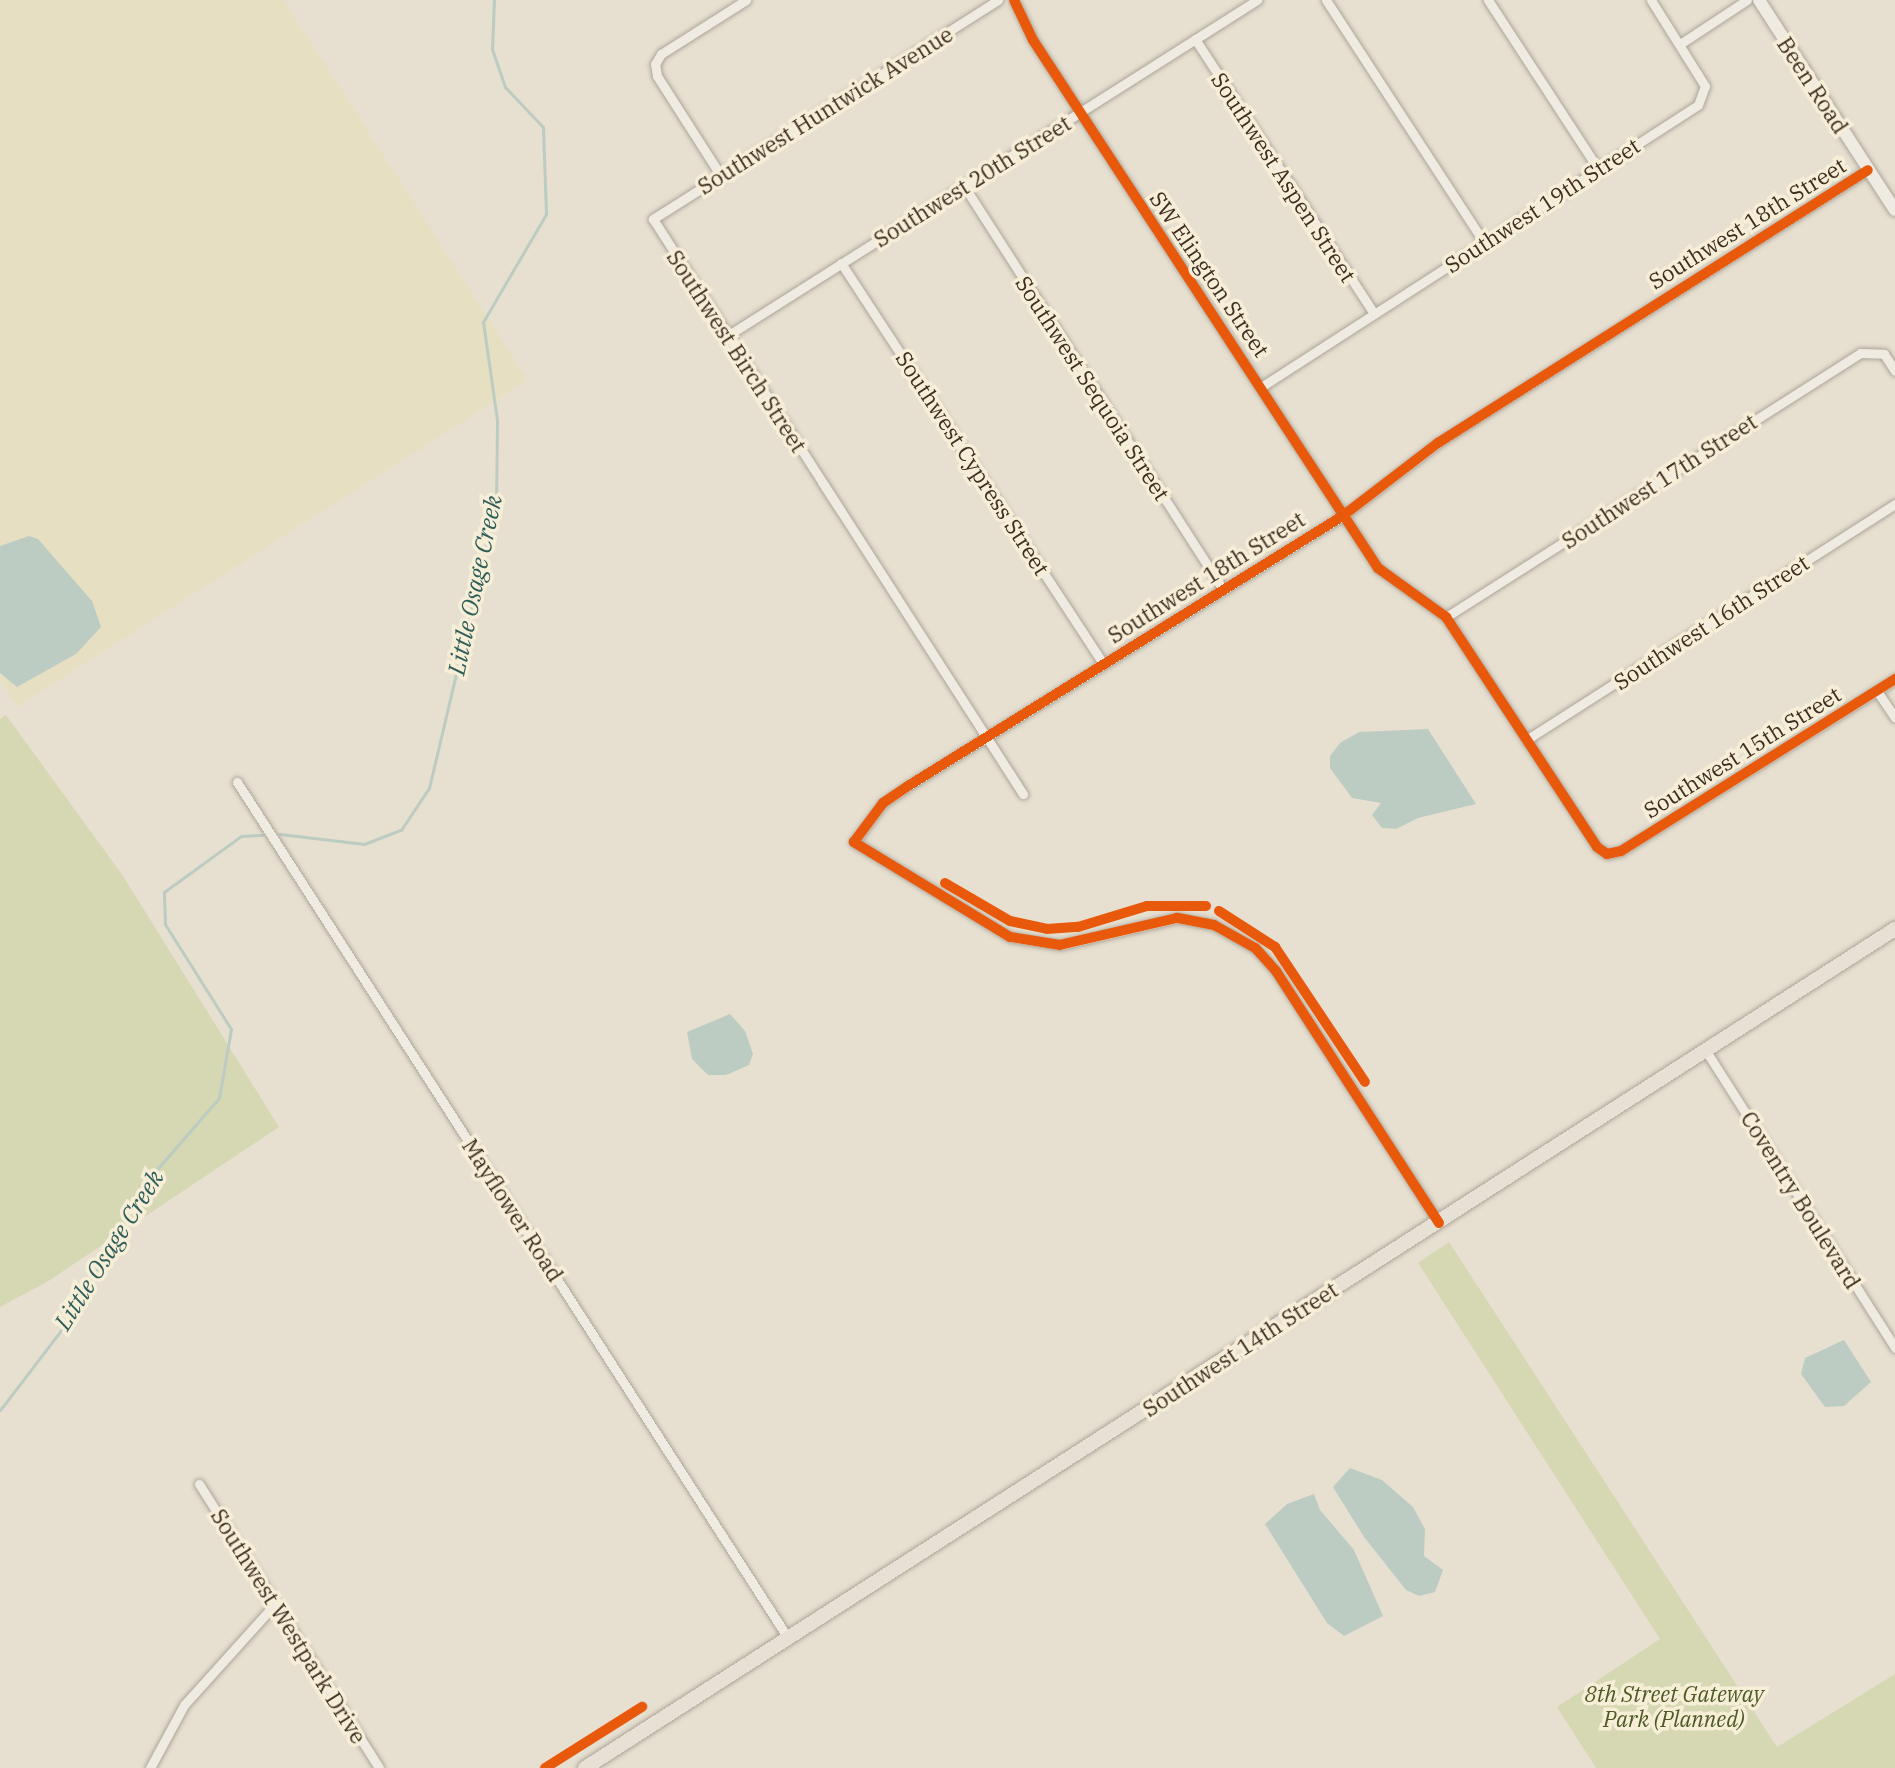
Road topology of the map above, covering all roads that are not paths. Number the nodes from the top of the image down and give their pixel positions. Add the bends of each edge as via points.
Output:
1 (746, 0) edge
2 (998, 0) edge
3 (1014, 0) edge
4 (1257, 0) edge
5 (1326, 0) edge
6 (1488, 0) edge
7 (1651, 0) edge
8 (1747, 0) edge
9 (1759, 0) edge
10 (1195, 39) junction
11 (1680, 44) junction
12 (1080, 113) junction
13 (1599, 170) junction
14 (1868, 170) junction
15 (721, 176) junction
16 (964, 186) junction
17 (1895, 210) edge
18 (653, 219) joint
19 (1484, 242) junction
20 (841, 263) junction
21 (1374, 314) junction
22 (727, 336) junction
23 (1895, 371) edge
24 (1261, 387) junction
25 (1895, 504) edge
26 (1344, 515) junction
27 (1223, 590) junction
28 (1446, 617) junction
29 (1103, 664) junction
30 (1895, 679) edge
31 (1877, 691) junction
32 (1895, 718) edge
33 (987, 738) junction
34 (1526, 740) junction
35 (237, 782) dead end
36 (1023, 794) dead end
37 (1895, 929) edge
38 (1706, 1051) junction
39 (1439, 1223) junction
40 (1895, 1348) edge
41 (199, 1484) dead end
42 (275, 1604) junction
43 (788, 1638) junction
44 (150, 1768) edge
45 (379, 1768) edge
46 (585, 1768) edge

1 - 15 street via 661,54 655,64 657,76
2 - 15 street, Southwest Huntwick Avenue
3 - 12 street, SW Elington Street
4 - 10 street, Southwest 20th Street
5 - 19 street
6 - 13 street
7 - 11 street
8 - 11 street
9 - 14 street, Been Road
10 - 12 street, Southwest 20th Street
10 - 21 street, Southwest Aspen Street
11 - 13 street, Southwest 19th Street via 1705,86 1698,105
12 - 16 street, Southwest 20th Street
12 - 24 street, SW Elington Street
13 - 19 street, Southwest 19th Street
14 - 17 street, Been Road
14 - 26 street, Southwest 18th Street via 1438,443
15 - 18 street, Southwest Huntwick Avenue
16 - 20 street, Southwest 20th Street
16 - 27 street, Southwest Sequoia Street
18 - 22 street, Southwest Birch Street
19 - 21 street, Southwest 19th Street
20 - 22 street, Southwest 20th Street
20 - 29 street, Southwest Cypress Street
21 - 24 street, Southwest 19th Street
22 - 33 street, Southwest Birch Street
23 - 28 street, Southwest 17th Street via 1884,354 1860,353
24 - 26 street, SW Elington Street
25 - 34 street, Southwest 16th Street
26 - 27 street, Southwest 18th Street
26 - 28 street, SW Elington Street via 1378,568
27 - 29 street, Southwest 18th Street
28 - 34 street
29 - 33 street, Southwest 18th Street
30 - 31 street, Southwest 15th Street
31 - 32 street
31 - 34 street, Southwest 15th Street via 1621,851 1607,854 1597,847
33 - 36 street, Southwest Birch Street
33 - 39 street, Southwest 18th Street via 883,803 854,842 1010,937 1060,945 1177,918 1214,925 1255,948 1276,971
35 - 43 street, Mayflower Road
37 - 38 main road, Southwest 14th Street
38 - 39 main road, Southwest 14th Street
38 - 40 street, Coventry Boulevard
39 - 43 main road, Southwest 14th Street
41 - 42 street, Southwest Westpark Drive
42 - 44 street via 184,1705
42 - 45 street, Southwest Westpark Drive
43 - 46 main road, Southwest 14th Street

